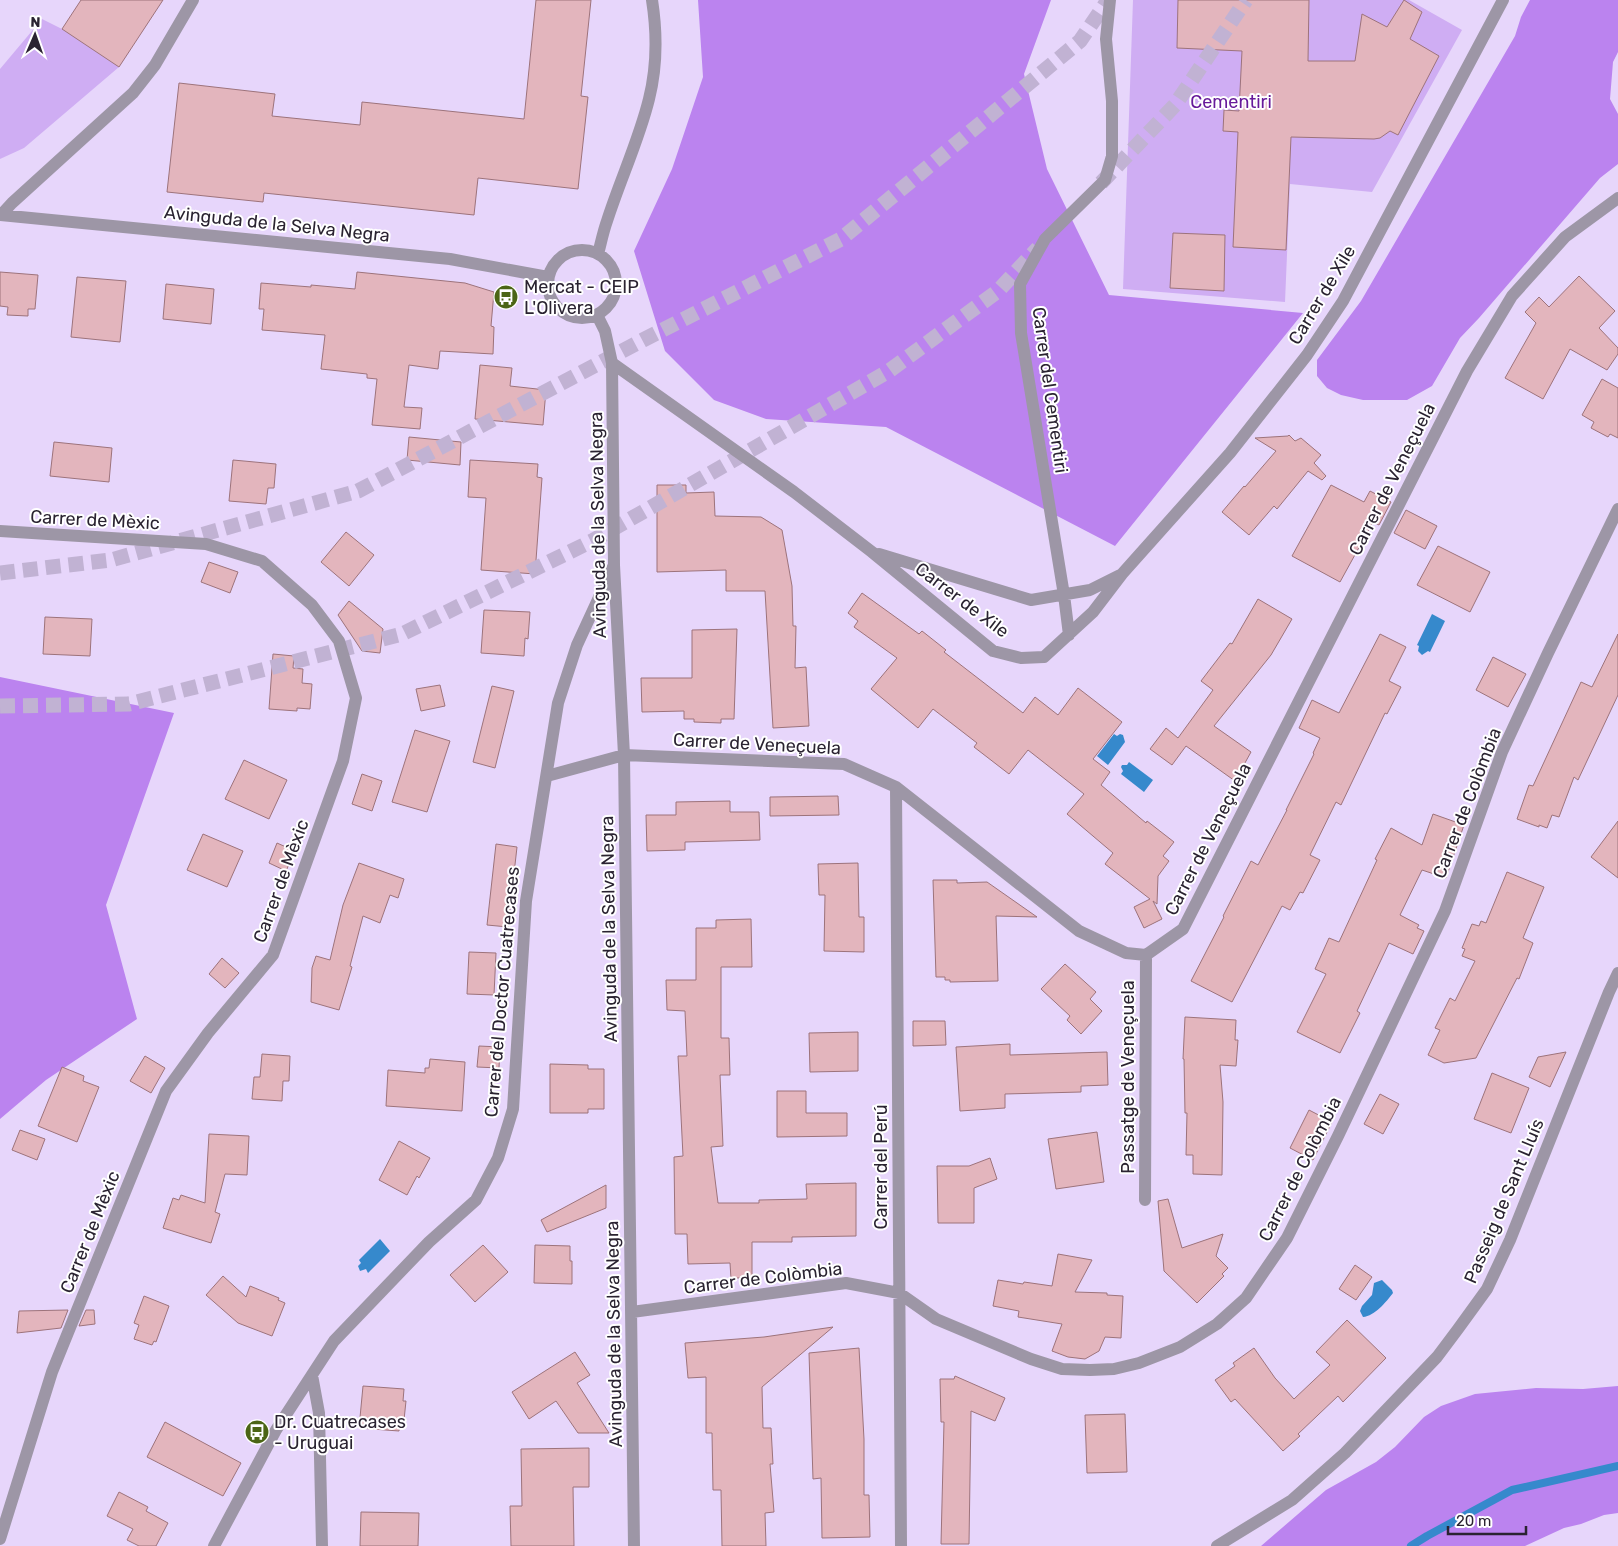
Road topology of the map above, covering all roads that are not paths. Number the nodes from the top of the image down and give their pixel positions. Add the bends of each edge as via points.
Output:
1 (193, 0) edge
2 (652, 0) edge
3 (1110, 0) edge
4 (1503, 0) edge
5 (1618, 198) edge
6 (1, 215) edge
7 (598, 254) junction
8 (548, 278) junction
9 (597, 315) junction
10 (612, 363) junction
11 (1618, 509) edge
12 (0, 531) edge
13 (872, 552) junction
14 (614, 565) junction
15 (1122, 574) junction
16 (1064, 595) junction
17 (1069, 635) junction
18 (624, 755) junction
19 (547, 776) junction
20 (896, 787) junction
21 (1146, 954) junction
22 (1618, 973) edge
23 (1145, 1200) dead end
24 (899, 1292) junction
25 (632, 1312) junction
26 (312, 1375) junction
27 (0, 1540) edge
28 (214, 1546) edge
29 (322, 1546) edge
30 (634, 1546) edge
31 (901, 1546) edge
32 (1217, 1546) edge

1 - 6 street via 155,65 133,93
2 - 7 street via 655,48 649,99
3 - 16 street, Carrer del Cementiri via 1106,39 1112,101 1112,156 1105,180 1045,239 1020,284 1021,333
4 - 15 street, Carrer de Xile via 1343,301 1307,355 1230,453
5 - 21 street, Carrer de Veneçuela via 1564,237 1512,296 1466,371 1183,929
6 - 8 street, Avinguda de la Selva Negra via 450,259
7 - 8 street via 586,250 567,254 557,260
7 - 9 street via 612,267 616,285 611,303
8 - 9 street via 550,296 561,311 578,318
9 - 10 street, Avinguda de la Selva Negra via 605,331
10 - 13 street, Carrer de Xile via 794,492
10 - 14 street, Avinguda de la Selva Negra
11 - 24 street, Carrer de Colòmbia via 1502,752 1445,911 1287,1238 1246,1298 1217,1324 1180,1347 1139,1363 1090,1370 1062,1368 1031,1359 936,1319
12 - 27 street, Carrer de Mèxic via 206,544 262,562 312,605 339,641 356,698 343,761 273,955 208,1033 166,1091 52,1372
13 - 16 street, Carrer de Xile via 1031,600
13 - 17 street, Carrer de Xile via 993,651 1022,658 1044,657
14 - 18 street, Avinguda de la Selva Negra
14 - 19 street, Carrer del Doctor Cuatrecases via 577,644 558,703
15 - 16 street, Carrer de Xile via 1090,590
15 - 17 street, Carrer de Xile via 1093,612
16 - 17 street, Carrer del Cementiri
18 - 19 street, Carrer de Veneçuela
18 - 20 street, Carrer de Veneçuela via 844,764
18 - 25 street, Avinguda de la Selva Negra
19 - 26 street, Carrer del Doctor Cuatrecases via 526,901 512,1109 498,1158 476,1200 428,1242 334,1340
20 - 21 street, Carrer de Veneçuela via 1079,931 1126,953
20 - 24 street, Carrer del Perú
21 - 23 street, Passatge de Veneçuela
22 - 32 street, Passeig de Sant Lluís via 1487,1289 1437,1358 1345,1453 1292,1500
24 - 25 street, Carrer de Colòmbia via 846,1283
24 - 31 street, Carrer del Perú
25 - 30 street, Avinguda de la Selva Negra
26 - 28 street, Carrer del Doctor Cuatrecases via 276,1430
26 - 29 street via 318,1413

